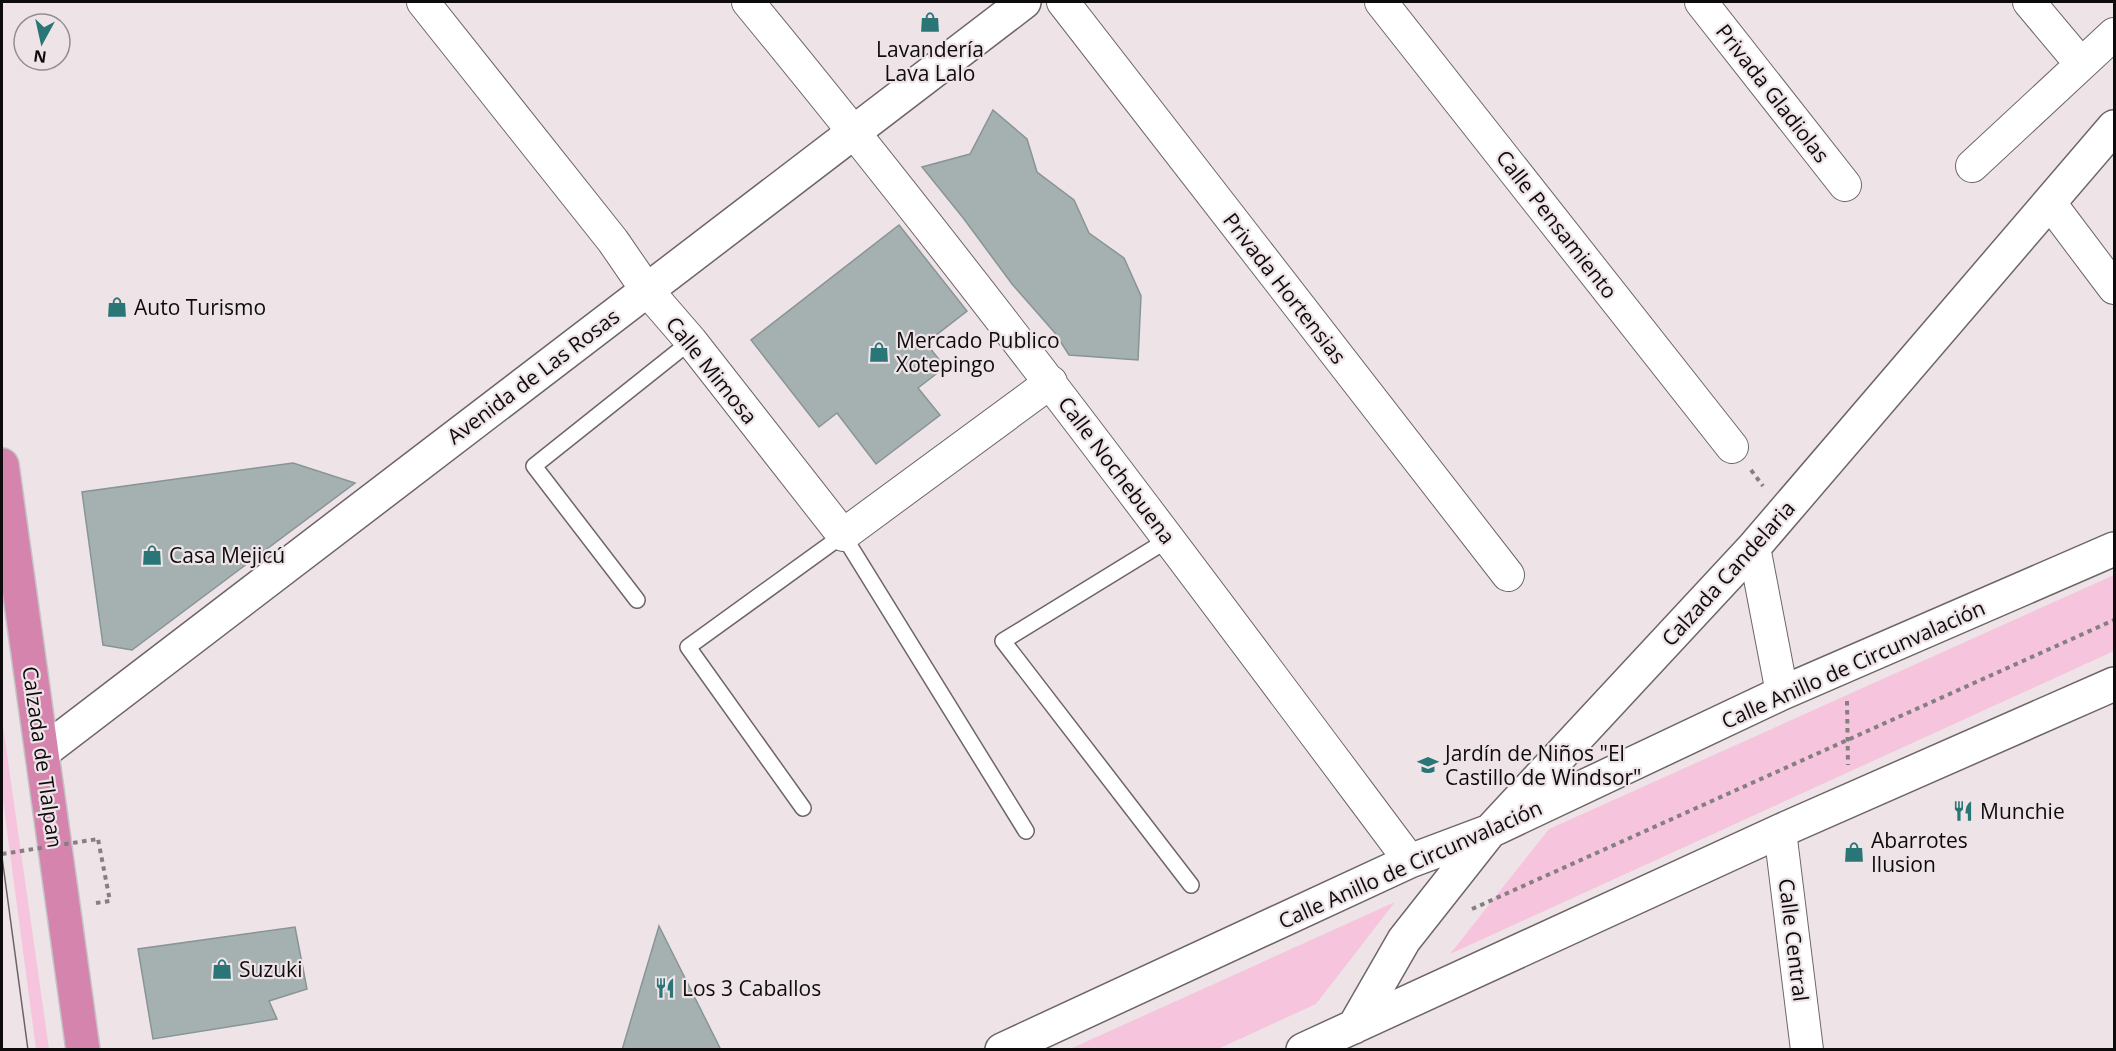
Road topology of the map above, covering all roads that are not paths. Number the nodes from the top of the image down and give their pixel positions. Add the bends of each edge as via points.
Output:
1 (423, 2) edge
2 (748, 2) edge
3 (1024, 2) edge
4 (1063, 2) edge
5 (1381, 2) edge
6 (1701, 2) edge
7 (2029, 2) edge
8 (2115, 34) edge
9 (2081, 64) junction
10 (2115, 127) edge
11 (855, 132) junction
12 (1972, 166) dead end
13 (1845, 185) dead end
14 (2050, 203) junction
15 (2115, 288) edge
16 (646, 289) junction
17 (691, 341) junction
18 (1051, 382) junction
19 (1732, 447) road end
20 (2, 465) edge
21 (843, 535) junction
22 (1169, 539) junction
23 (1755, 548) junction
24 (2115, 549) edge
25 (1508, 575) dead end
26 (637, 600) dead end
27 (2115, 684) edge
28 (1782, 693) junction
29 (43, 752) junction
30 (803, 808) dead end
31 (1026, 831) dead end
32 (1490, 831) junction
33 (1780, 831) junction
34 (1410, 861) junction
35 (1191, 885) dead end
36 (1356, 1038) edge
37 (83, 1050) edge
38 (1002, 1050) edge
39 (1303, 1050) edge
40 (1807, 1050) edge

1 - 16 street, Calle Mimosa via 606,232
2 - 11 street, Calle Nochebuena
3 - 11 street, Avenida de Las Rosas
4 - 25 street, Privada Hortensias
5 - 19 street, Calle Pensamiento
6 - 13 street, Privada Gladiolas
7 - 9 street
8 - 9 street
9 - 12 street
10 - 14 street, Calzada Candelaria
11 - 16 street, Avenida de Las Rosas
11 - 18 street, Calle Nochebuena
14 - 15 street
14 - 23 street, Calzada Candelaria
16 - 17 street, Calle Mimosa
16 - 29 street, Avenida de Las Rosas
17 - 21 street, Calle Mimosa
17 - 26 lane via 534,466
18 - 21 street
18 - 22 street, Calle Nochebuena
20 - 29 highway, Calzada de Tlalpan
21 - 30 lane via 688,647
21 - 31 lane
22 - 34 street, Calle Nochebuena
22 - 35 lane via 1003,641
23 - 28 street
23 - 32 street, Calzada Candelaria
24 - 28 street, Calle Anillo de Circunvalación
27 - 33 street
28 - 32 street, Calle Anillo de Circunvalación
29 - 37 highway, Calzada de Tlalpan
32 - 34 street, Calle Anillo de Circunvalación
32 - 36 street, Calzada Candelaria via 1404,940
33 - 36 street
33 - 40 street, Calle Central
34 - 38 street, Calle Anillo de Circunvalación
36 - 39 street

